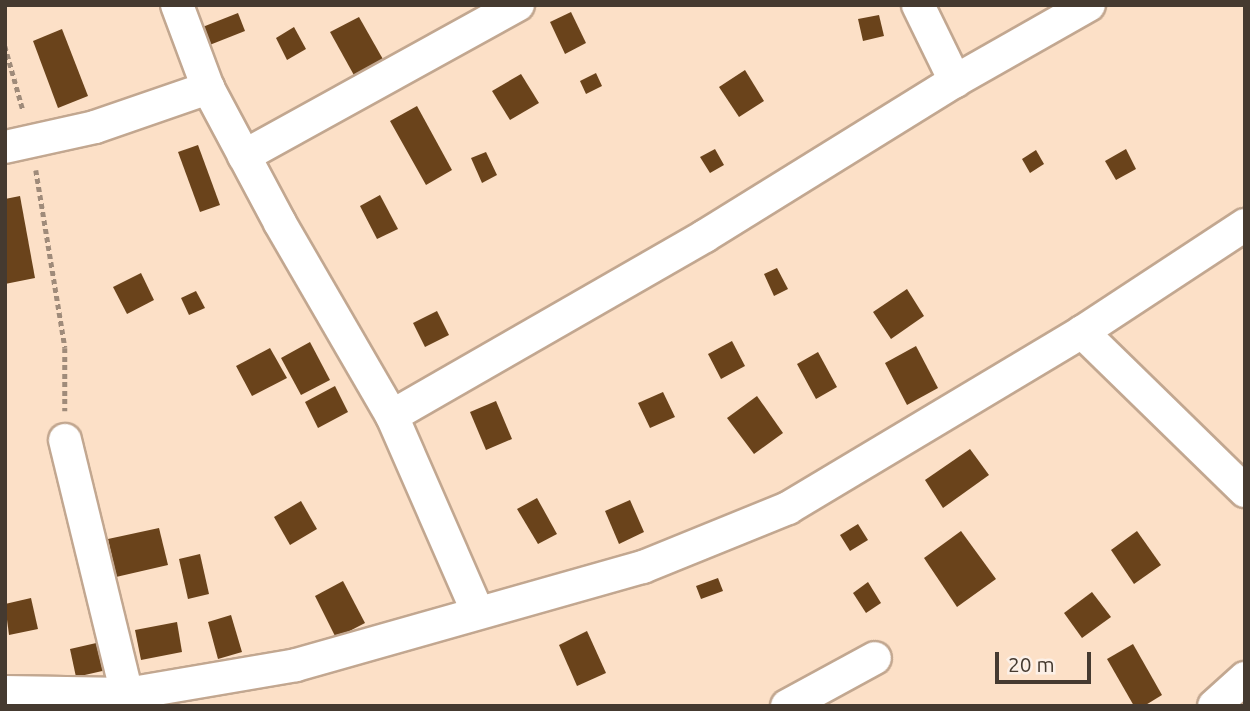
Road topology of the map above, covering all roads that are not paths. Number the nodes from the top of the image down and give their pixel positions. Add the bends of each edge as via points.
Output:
1 (177, 5) edge
2 (518, 5) edge
3 (918, 5) edge
4 (1089, 5) edge
5 (955, 81) junction
6 (208, 88) junction
7 (18, 144) edge
8 (244, 156) junction
9 (1245, 225) edge
10 (1082, 332) junction
11 (392, 416) junction
12 (65, 440) road end
13 (1245, 491) edge
14 (477, 611) junction
15 (875, 658) dead end
16 (1245, 678) edge
17 (5, 692) edge
18 (129, 700) edge
19 (1216, 705) edge
20 (787, 706) edge

1 - 6 street
2 - 8 street
3 - 5 street
4 - 5 street
5 - 11 street via 816,170
6 - 7 street via 95,127
6 - 8 street
8 - 11 street
9 - 10 street
10 - 13 street
10 - 14 street via 788,508 643,567
11 - 14 street
12 - 18 street
14 - 18 street via 296,666
15 - 20 street
16 - 19 street
17 - 18 street

